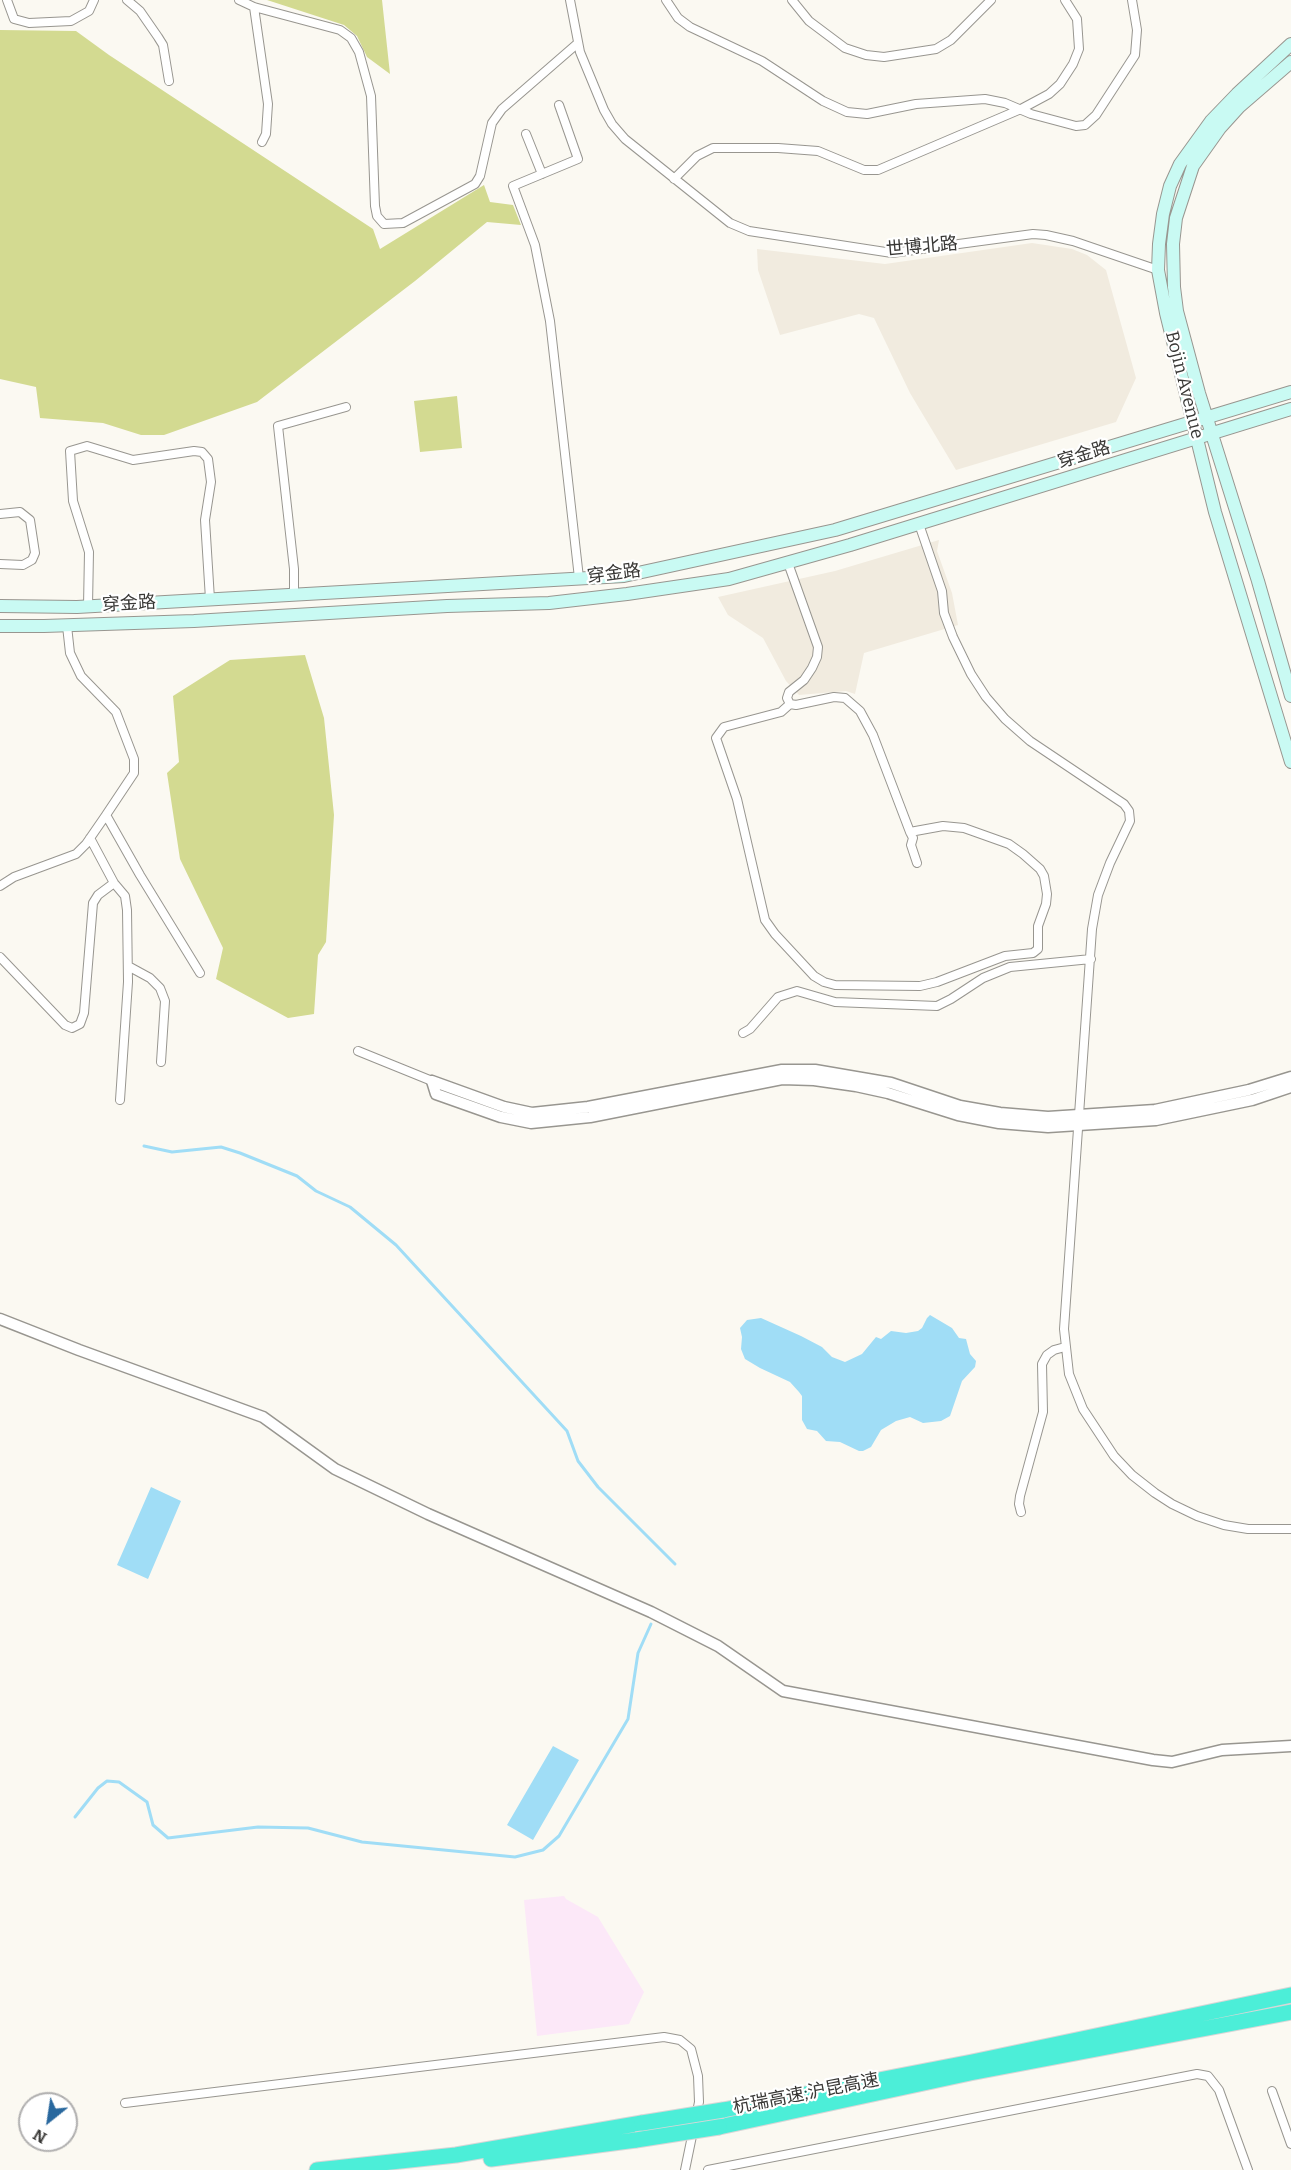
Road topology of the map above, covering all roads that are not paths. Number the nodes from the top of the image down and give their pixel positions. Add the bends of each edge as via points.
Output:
1 (7, 0) edge
2 (94, 0) edge
3 (127, 0) edge
4 (239, 0) edge
5 (570, 0) edge
6 (666, 0) edge
7 (792, 0) edge
8 (991, 0) edge
9 (1065, 0) edge
10 (1132, 0) edge
11 (255, 7) junction
12 (578, 43) junction
13 (1291, 44) edge
14 (1291, 62) edge
15 (169, 81) dead end
16 (559, 105) dead end
17 (1021, 109) junction
18 (526, 134) dead end
19 (262, 142) dead end
20 (542, 174) junction
21 (674, 179) junction
22 (1158, 270) junction
23 (1291, 392) edge
24 (346, 407) dead end
25 (1291, 409) edge
26 (1207, 418) junction
27 (1193, 422) junction
28 (1212, 434) junction
29 (1198, 438) junction
30 (0, 514) edge
31 (919, 524) junction
32 (788, 563) junction
33 (0, 564) edge
34 (579, 579) junction
35 (294, 595) junction
36 (210, 599) junction
37 (0, 606) edge
38 (88, 606) junction
39 (0, 626) edge
40 (67, 626) junction
41 (1291, 696) edge
42 (790, 704) junction
43 (1291, 762) edge
44 (106, 815) junction
45 (910, 832) junction
46 (90, 838) junction
47 (917, 863) dead end
48 (114, 883) junction
49 (0, 886) edge
50 (0, 957) edge
51 (1091, 959) junction
52 (128, 966) junction
53 (200, 973) dead end
54 (743, 1033) dead end
55 (358, 1051) dead end
56 (161, 1062) dead end
57 (1291, 1077) edge
58 (432, 1081) joint
59 (1291, 1087) edge
60 (120, 1100) dead end
61 (1079, 1120) junction
62 (0, 1319) edge
63 (1065, 1347) junction
64 (1021, 1512) dead end
65 (1291, 1529) edge
66 (1291, 1746) edge
67 (1291, 1995) edge
68 (1291, 2012) edge
69 (1272, 2091) dead end
70 (125, 2103) dead end
71 (1290, 2139) edge
72 (317, 2170) edge
73 (399, 2170) edge
74 (685, 2170) edge
75 (708, 2170) edge
76 (1248, 2170) edge

1 - 2 street via 14,19 29,23 71,21 89,11
3 - 15 street via 140,11 163,45
4 - 11 street
5 - 12 street, 世博北路
6 - 17 street via 690,27 762,61 847,112 867,114 916,104 984,99
7 - 8 street via 809,21 845,48 884,57 936,50
9 - 17 street via 1077,19 1079,50 1060,84
10 - 17 street via 1137,30 1135,55 1086,125 1076,126
11 - 12 street via 340,30 351,38 371,96 377,216 391,225 403,223 475,184 492,123 502,109
11 - 19 street via 268,104
12 - 21 street, 世博北路 via 612,124
13 - 22 main road, Bojin Avenue via 1211,121 1180,164 1163,214
14 - 26 main road, Bojin Avenue via 1239,107 1208,144 1193,166 1176,218 1175,299
16 - 20 street via 578,159
17 - 21 street via 878,170 864,170 818,151 712,148 697,156
18 - 20 street
20 - 34 street via 513,186 536,245 550,321
21 - 22 street, 世博北路 via 729,224 749,231 892,253 1046,235
22 - 27 main road, Bojin Avenue
23 - 26 main road, 穿金路
24 - 35 street via 278,426
25 - 28 main road, 穿金路
26 - 27 main road, 穿金路
26 - 28 main road, Bojin Avenue
27 - 29 main road, Bojin Avenue
27 - 34 main road, 穿金路 via 835,530 624,576
28 - 29 main road, 穿金路
28 - 41 main road, Bojin Avenue
29 - 31 main road, 穿金路
29 - 43 main road, Bojin Avenue via 1215,512
30 - 33 street via 20,512 30,520 35,553 23,565
31 - 32 main road, 穿金路
31 - 51 street via 953,637 986,697 1030,741 1129,811 1127,831 1098,896
32 - 40 main road, 穿金路 via 729,579 549,603
32 - 42 street via 818,647 812,668 789,692
34 - 35 main road, 穿金路
35 - 36 main road, 穿金路
36 - 38 main road, 穿金路
36 - 38 street via 205,520 211,482 208,459 202,452 194,451 133,460 87,446 70,452 74,501 88,552
37 - 38 main road, 穿金路
39 - 40 main road, 穿金路
40 - 44 street via 70,653 81,676 116,712 134,759 134,773
42 - 45 street via 834,697 853,703 873,735
42 - 45 street via 781,712 724,727 716,738 737,799 765,920 814,976 835,985 920,986 1005,956 1038,949 1038,926 1047,894 1040,869 1009,844 964,828 944,826
44 - 46 street
44 - 53 street
45 - 47 street
46 - 48 street
46 - 49 street via 76,854
48 - 50 street via 93,903 80,1024 72,1028 65,1025
48 - 52 street via 125,896
51 - 54 street via 1010,967 983,978 938,1006 835,1002 797,991 778,997
51 - 61 street
52 - 56 street via 150,978 165,1001
52 - 60 street
55 - 58 street
57 - 61 street via 1155,1110
58 - 61 street via 532,1113 588,1107 782,1070 815,1070 891,1083 960,1106
59 - 61 street via 1252,1100 1156,1120
61 - 63 street
62 - 66 street via 263,1417 335,1469 655,1614 718,1646 783,1691 1153,1760 1172,1762 1222,1750
63 - 64 street via 1047,1355 1042,1364 1043,1412 1020,1496
63 - 65 street via 1069,1374 1083,1409 1114,1456 1132,1475 1172,1504 1197,1516 1248,1529
67 - 72 highway, 杭瑞高速;沪昆高速, bridge via 723,2110 456,2155
68 - 73 highway, 杭瑞高速;沪昆高速, bridge via 969,2073 720,2127
69 - 71 street
70 - 74 street via 664,2037 680,2040 691,2049 699,2076 699,2102
75 - 76 street via 1197,2074 1215,2082

